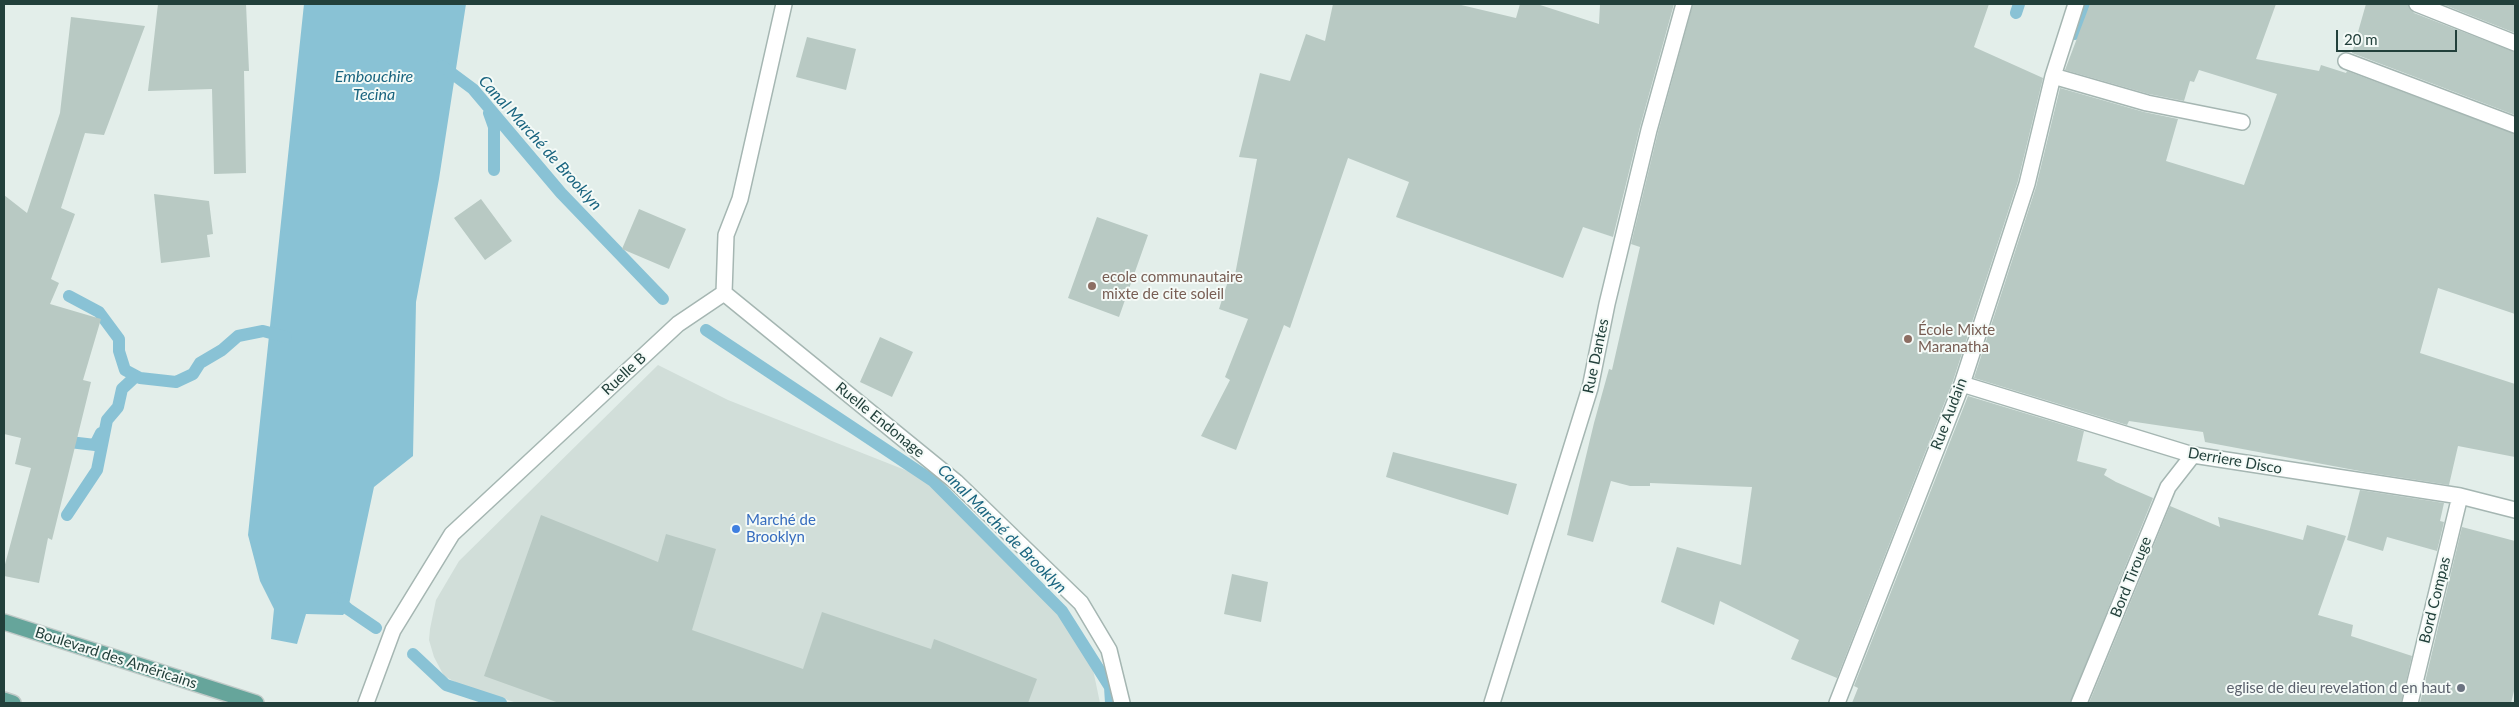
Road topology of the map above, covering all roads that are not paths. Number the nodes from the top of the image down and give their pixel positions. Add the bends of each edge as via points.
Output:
1 (784, 4) edge
2 (1684, 4) edge
3 (2076, 4) edge
4 (2417, 4) edge
5 (2515, 43) edge
6 (2346, 61) dead end
7 (2053, 76) junction
8 (2242, 122) dead end
9 (2515, 125) edge
10 (724, 294) junction
11 (1962, 384) junction
12 (2193, 456) junction
13 (2460, 496) junction
14 (2515, 510) edge
15 (4, 622) edge
16 (4, 700) edge
17 (13, 703) edge
18 (256, 703) edge
19 (366, 703) edge
20 (1122, 703) edge
21 (1492, 703) edge
22 (1838, 703) edge
23 (2080, 703) edge
24 (2410, 703) edge

1 - 10 street via 740,199 726,235
2 - 21 street, Rue Dantes via 1649,130 1590,388
3 - 7 street, Rue Audain
4 - 5 street
6 - 9 street
7 - 8 street via 2147,103
7 - 11 street, Rue Audain via 2027,184
10 - 19 street, Ruelle B via 678,324 452,534 393,630
10 - 20 street, Ruelle Endonage via 956,482 1081,603 1109,650
11 - 12 street, Derriere Disco
11 - 22 street, Rue Audain
12 - 13 street, Derriere Disco
12 - 23 street, Bord Tirouge via 2168,487
13 - 14 street, Derriere Disco
13 - 24 street, Bord Compas
15 - 18 main road, Boulevard des Américains
16 - 17 main road

